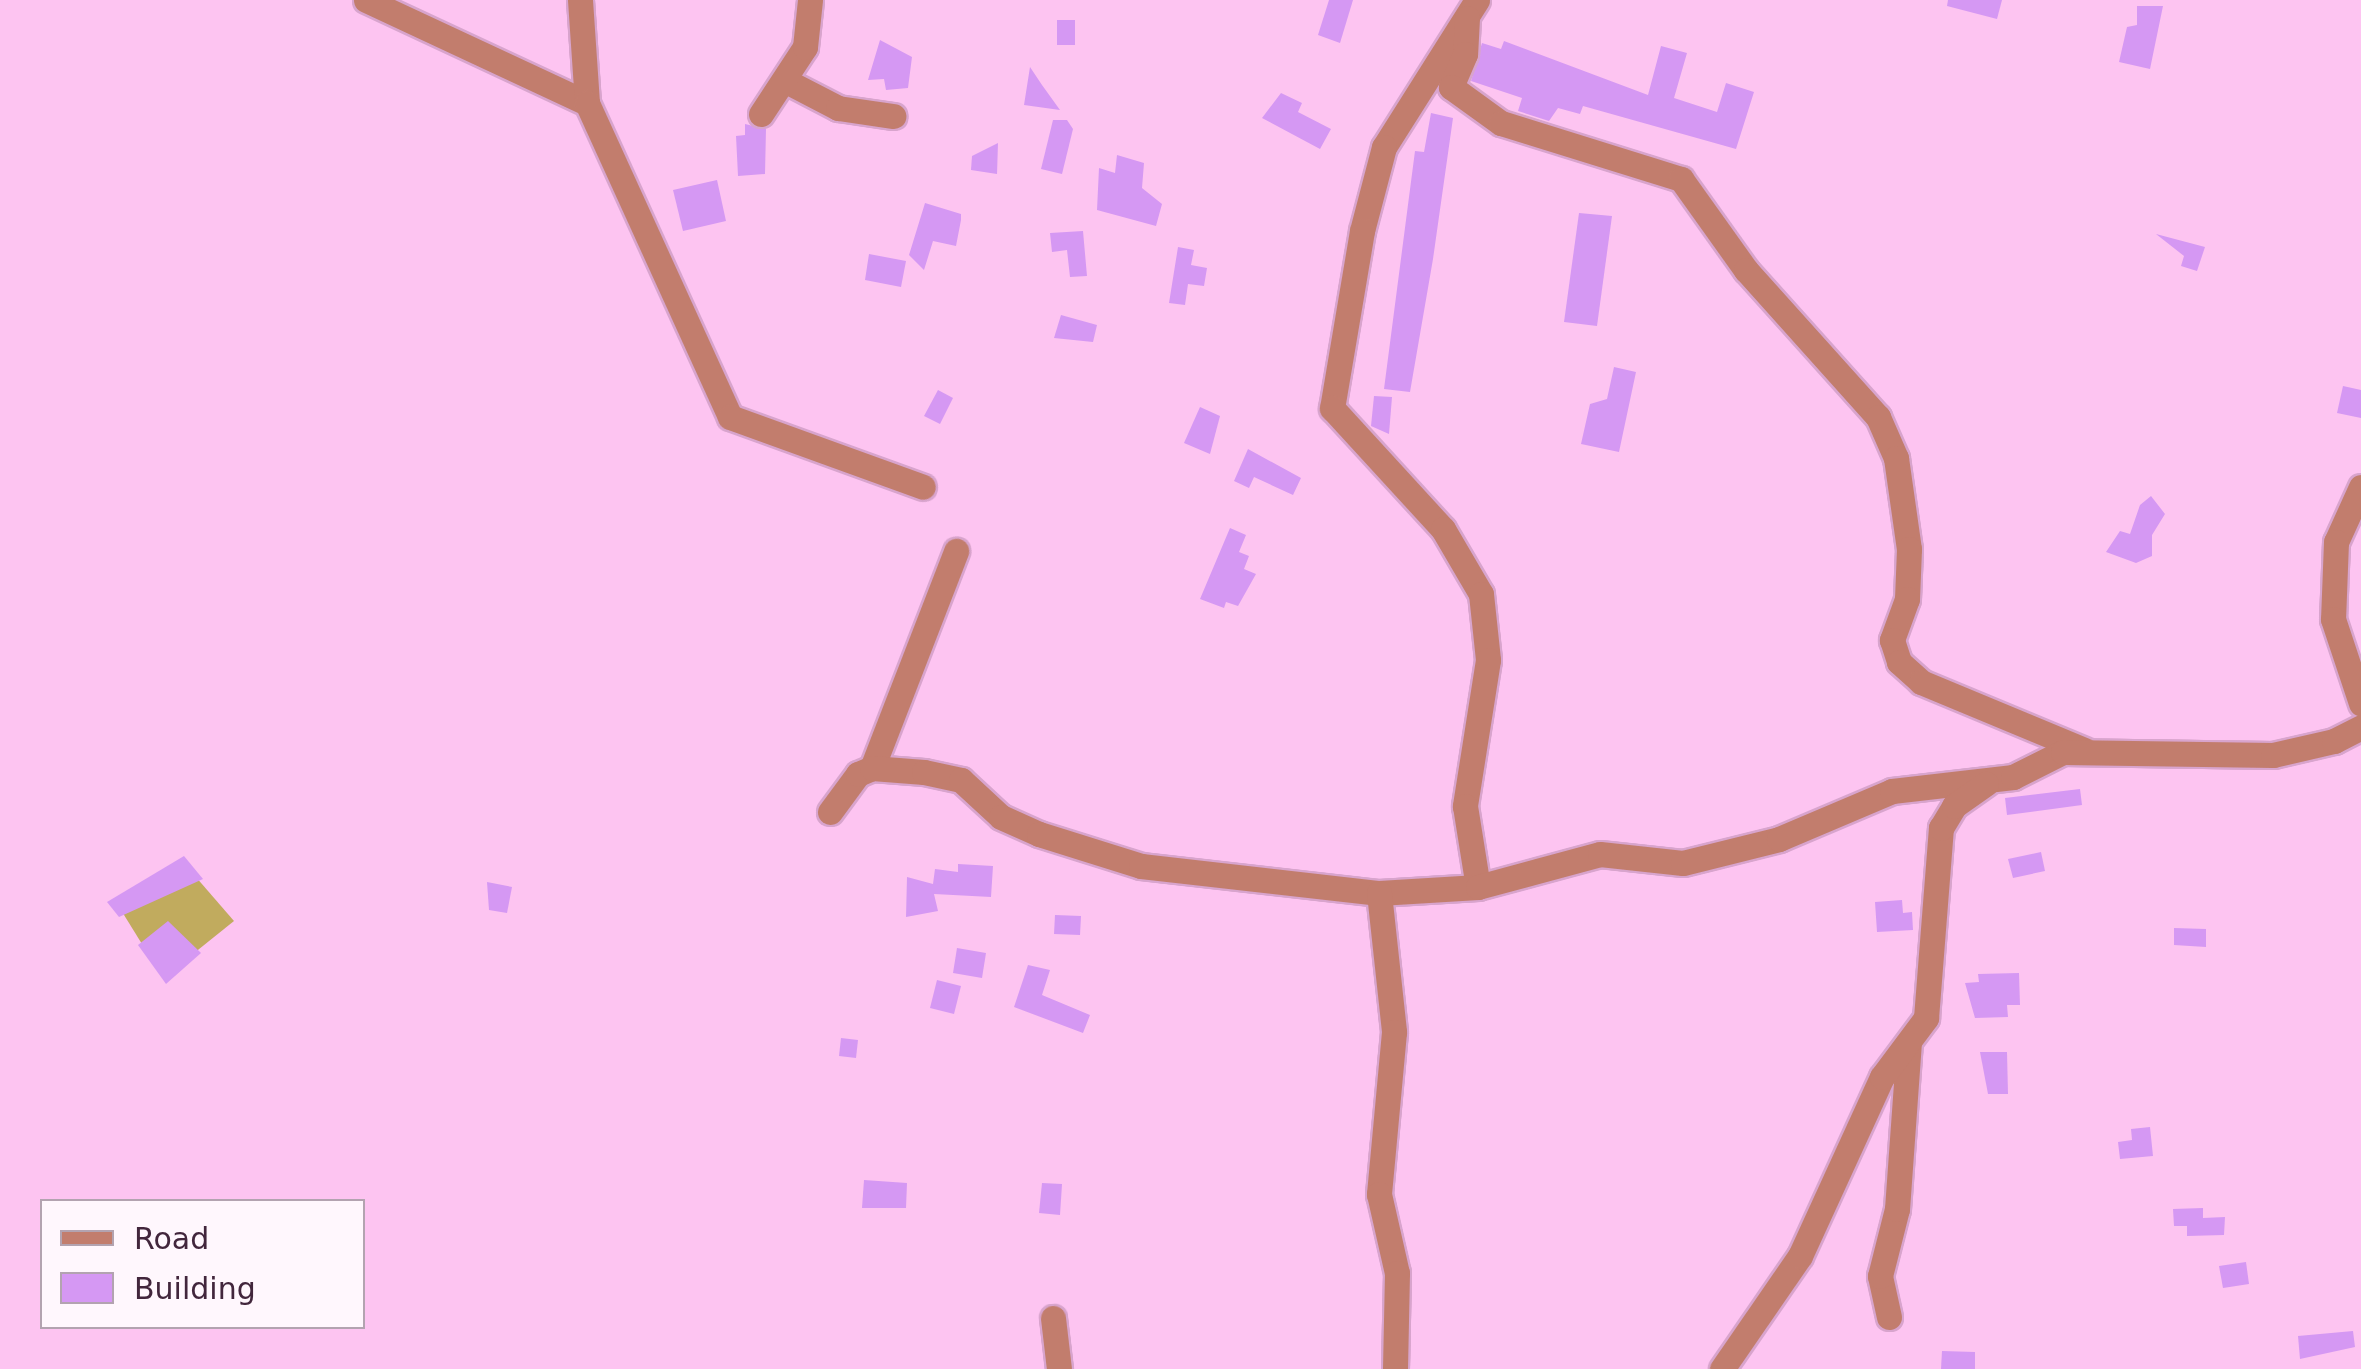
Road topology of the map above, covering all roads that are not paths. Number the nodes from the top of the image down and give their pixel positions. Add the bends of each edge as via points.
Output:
1 (366, 0) edge
2 (580, 0) edge
3 (810, 0) edge
4 (1472, 9) edge
5 (786, 81) junction
6 (586, 102) junction
7 (761, 114) dead end
8 (894, 116) dead end
9 (923, 487) dead end
10 (2361, 487) edge
11 (956, 551) dead end
12 (2361, 703) edge
13 (2361, 728) edge
14 (2084, 750) junction
15 (872, 768) junction
16 (1990, 782) junction
17 (830, 812) dead end
18 (1478, 888) junction
19 (1378, 893) junction
20 (1909, 1043) junction
21 (1890, 1317) dead end
22 (1053, 1318) dead end
23 (1059, 1369) edge
24 (1395, 1369) edge
25 (1722, 1369) edge

1 - 6 street
2 - 6 street
3 - 5 street via 805,47
4 - 14 street via 1451,87 1501,123 1682,179 1746,270 1878,417 1896,458 1909,549 1907,599 1892,640 1899,662 1921,682
4 - 18 street via 1384,147 1362,230 1332,408 1443,529 1482,594 1488,660 1465,806
5 - 7 street
5 - 8 street via 838,108
6 - 9 street via 730,418
10 - 12 street via 2336,542 2333,619
11 - 15 street
13 - 14 street via 2273,755
14 - 16 street via 2055,754
15 - 17 street via 858,774
15 - 19 street via 953,777 1001,817 1142,866
16 - 18 street via 1892,791 1778,839 1682,863 1600,854
16 - 20 street via 1954,806 1942,828 1927,1010
18 - 19 street
19 - 24 street via 1394,1032 1379,1194 1397,1273
20 - 21 street via 1897,1209 1880,1276
20 - 25 street via 1882,1077 1800,1256
22 - 23 street

